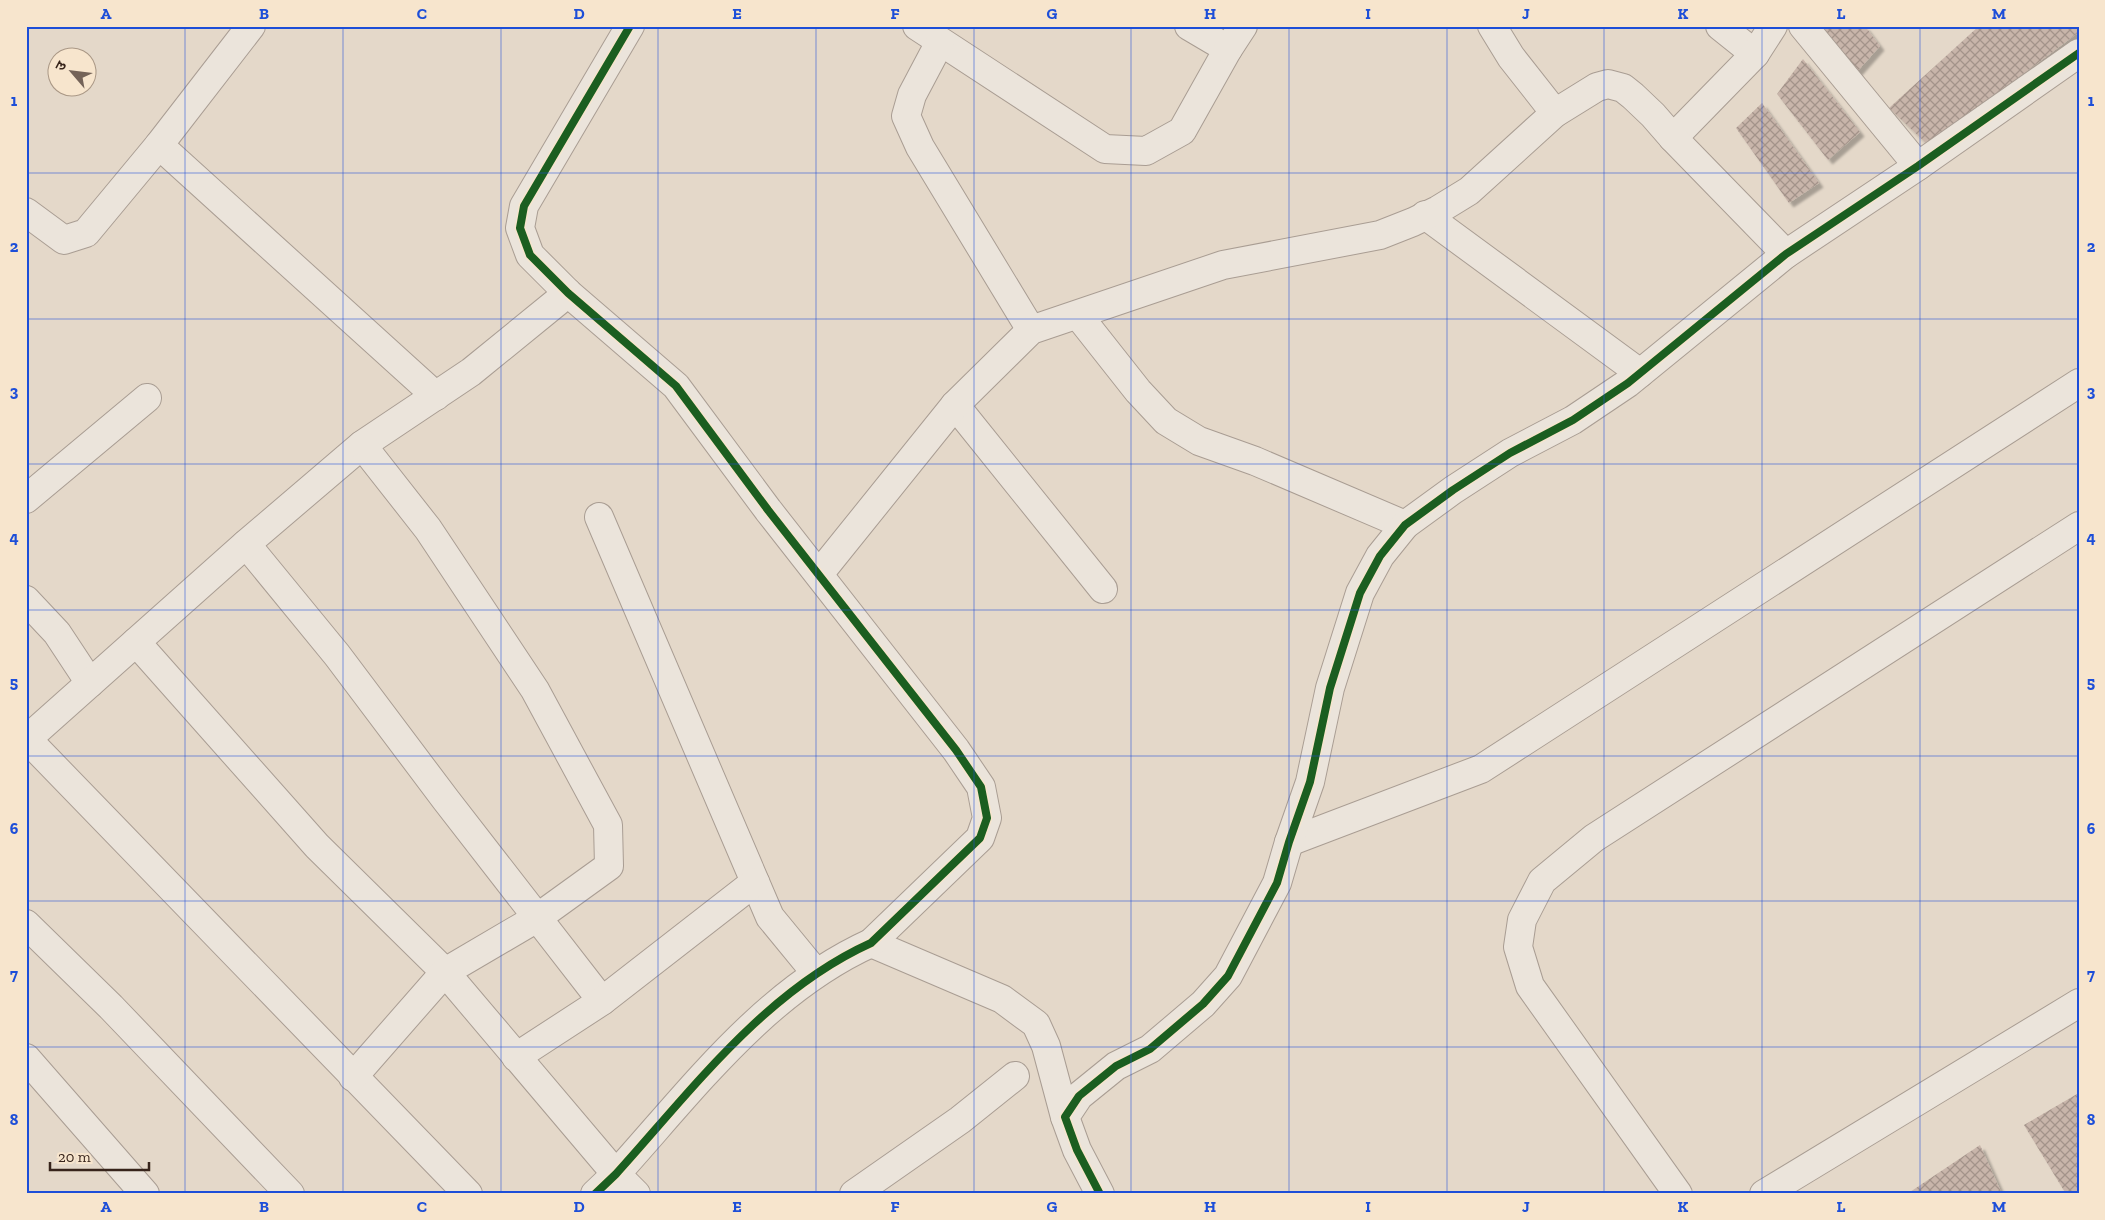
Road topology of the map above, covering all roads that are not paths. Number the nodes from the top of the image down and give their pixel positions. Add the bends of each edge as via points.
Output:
1 (251, 26) edge
2 (630, 26) edge
3 (917, 26) edge
4 (1189, 26) edge
5 (1243, 26) edge
6 (1492, 26) edge
7 (1720, 26) edge
8 (1773, 26) edge
9 (1803, 26) edge
10 (940, 42) junction
11 (1228, 49) junction
12 (2079, 53) edge
13 (1755, 54) junction
14 (1555, 113) junction
15 (1673, 138) junction
16 (159, 145) junction
17 (1918, 166) junction
18 (26, 212) edge
19 (1426, 215) junction
20 (1786, 254) junction
21 (568, 293) junction
22 (1078, 315) junction
23 (1031, 330) junction
24 (1640, 373) junction
25 (2079, 383) edge
26 (436, 396) junction
27 (147, 398) dead end
28 (955, 405) junction
29 (362, 446) junction
30 (26, 499) edge
31 (600, 517) dead end
32 (1405, 525) junction
33 (2079, 526) edge
34 (246, 544) junction
35 (819, 574) junction
36 (1103, 589) dead end
37 (26, 600) edge
38 (136, 642) junction
39 (90, 683) junction
40 (27, 739) edge
41 (1289, 842) junction
42 (755, 882) junction
43 (538, 918) junction
44 (26, 924) edge
45 (871, 943) junction
46 (445, 972) junction
47 (816, 972) junction
48 (602, 1001) junction
49 (2079, 1003) edge
50 (516, 1057) junction
51 (26, 1058) edge
52 (1015, 1076) dead end
53 (353, 1077) junction
54 (1065, 1117) junction
55 (616, 1174) junction
56 (145, 1194) edge
57 (290, 1194) edge
58 (468, 1194) edge
59 (595, 1194) edge
60 (636, 1194) edge
61 (854, 1194) edge
62 (1100, 1194) edge
63 (1678, 1194) edge
64 (1764, 1194) edge

1 - 16 street
2 - 21 street via 524,206 520,228 530,255
3 - 10 street
4 - 11 street
5 - 11 street
6 - 14 street via 1511,57
7 - 13 street
8 - 13 street
9 - 17 street
10 - 11 street via 1105,149 1146,151 1182,131
10 - 23 street via 912,94 906,116 920,148
12 - 17 street
13 - 15 street
14 - 15 street via 1597,87 1608,84 1623,88 1633,96
14 - 19 street via 1469,191
15 - 20 street
16 - 18 street via 86,234 64,240
16 - 26 street
17 - 20 street
19 - 22 street via 1380,235 1223,265
19 - 24 street
20 - 24 street
21 - 26 street via 471,372
21 - 35 street via 676,386
22 - 23 street
22 - 32 street via 1166,421 1199,441 1255,460
23 - 28 street
24 - 32 street via 1573,420 1502,458
25 - 41 street via 1481,769
26 - 29 street
27 - 30 street
28 - 35 street
28 - 36 street
29 - 34 street
29 - 43 street via 428,529 535,690 608,825 609,866
31 - 42 street
32 - 41 street via 1380,556 1360,593 1330,688 1310,782
33 - 63 street via 1594,838 1542,880 1522,920 1518,947 1530,986
34 - 38 street
34 - 43 street via 337,655
35 - 45 street via 971,772 981,787 987,818 980,838
37 - 39 street via 57,633
38 - 39 street
38 - 46 street via 317,846
39 - 40 street
40 - 53 street
41 - 54 street via 1277,883 1228,976 1203,1004 1150,1050 1116,1066 1079,1096
42 - 47 street via 770,917
42 - 48 street
43 - 46 street
43 - 48 street
44 - 57 street via 111,1007
45 - 47 street
45 - 54 street via 1002,999 1036,1024 1046,1046
46 - 50 street
46 - 53 street
47 - 55 street via 740,1038
48 - 50 street
49 - 64 street
50 - 55 street
51 - 56 street
52 - 61 street via 960,1120
53 - 58 street
54 - 62 street via 1077,1150
55 - 59 street
55 - 60 street

